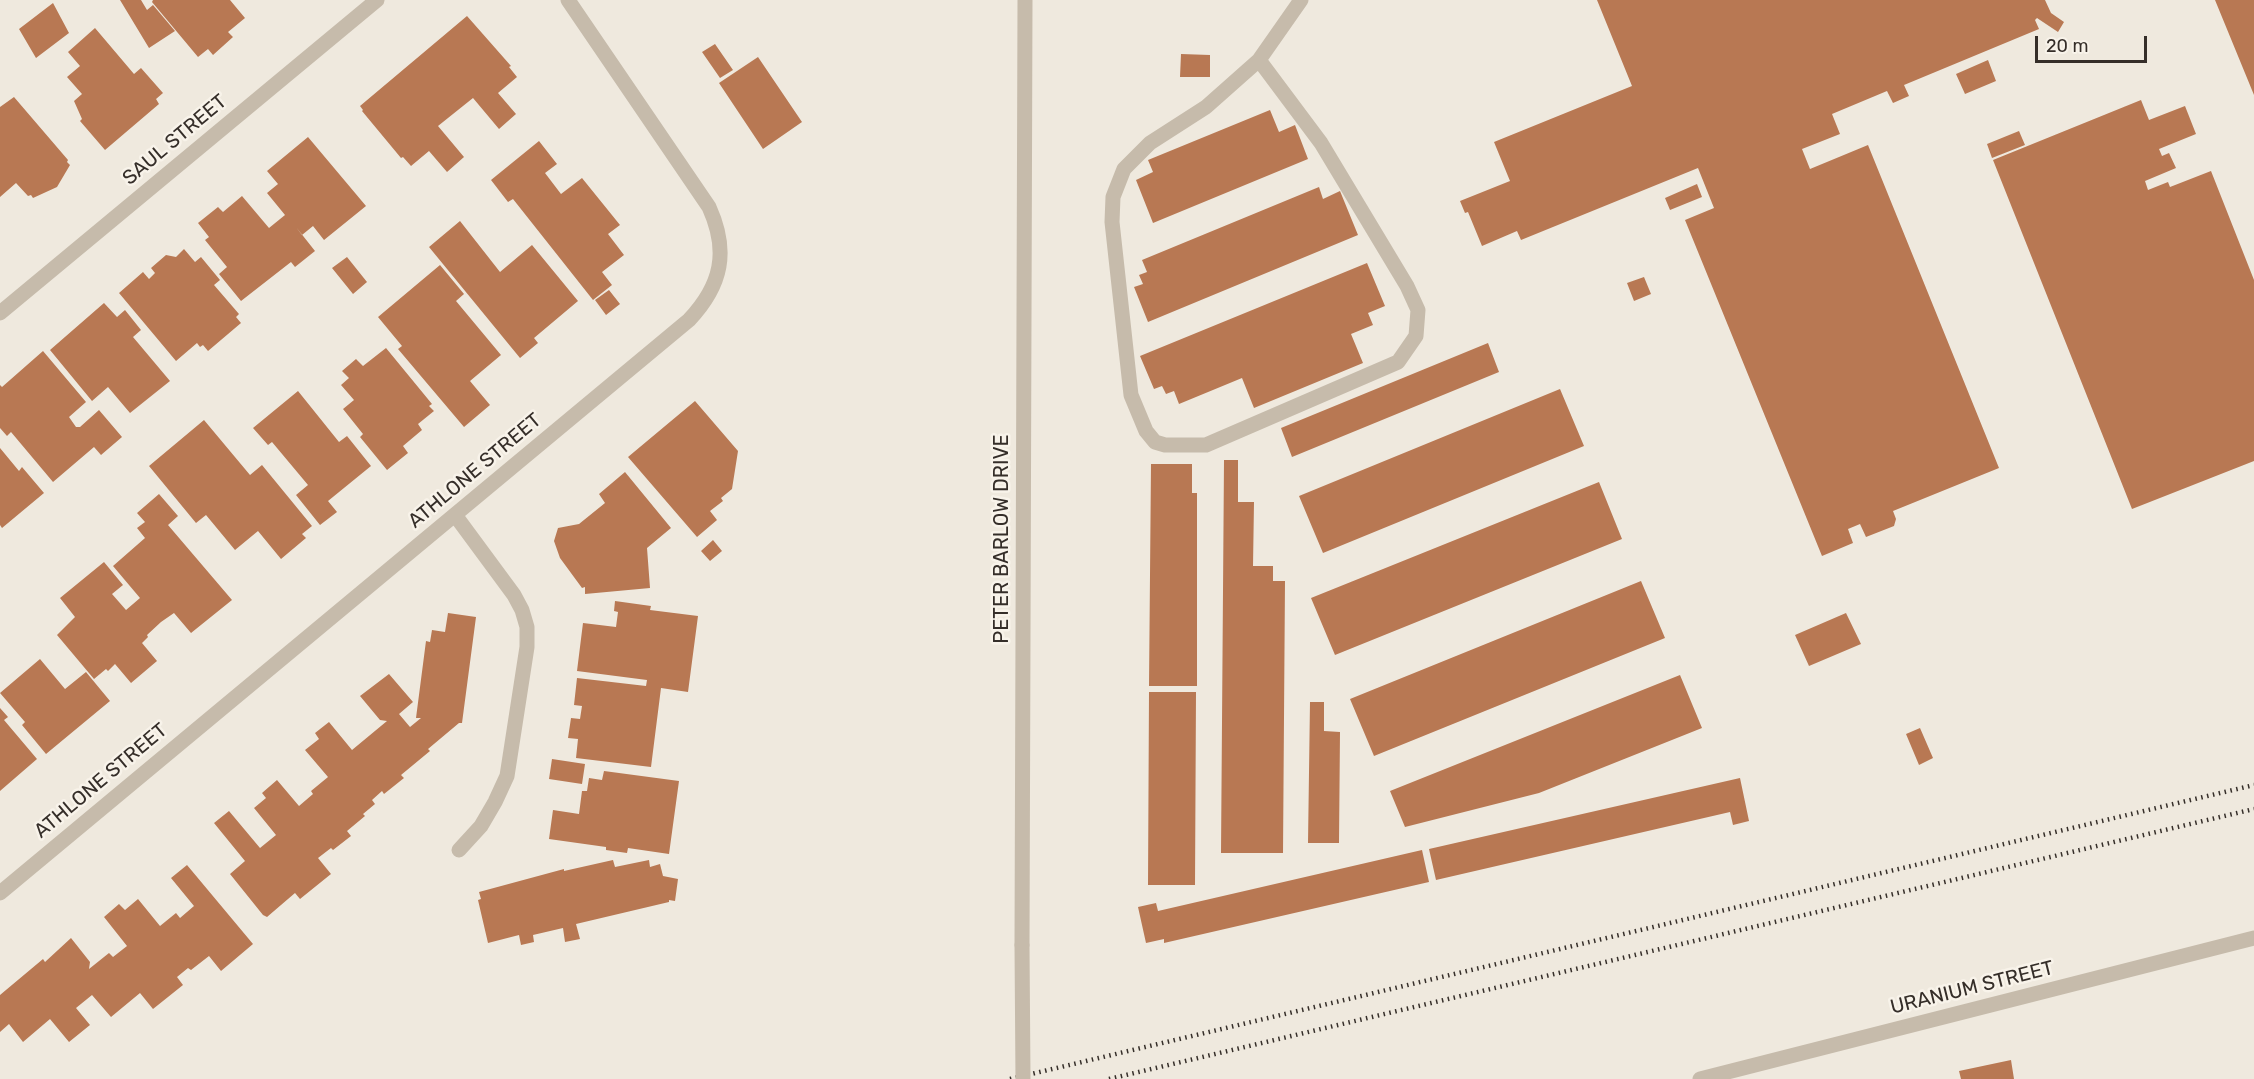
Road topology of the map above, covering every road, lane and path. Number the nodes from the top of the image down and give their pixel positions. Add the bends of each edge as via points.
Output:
1 (377, 0) edge
2 (568, 0) edge
3 (1025, 0) edge
4 (1301, 0) edge
5 (1259, 60) junction
6 (0, 313) edge
7 (455, 515) junction
8 (459, 850) dead end
9 (0, 893) edge
10 (2254, 938) edge
11 (1023, 1079) edge
12 (1700, 1079) edge

1 - 6 street, SAUL STREET
2 - 7 street, ATHLONE STREET via 709,207 720,240 717,275 701,307 689,320
3 - 11 street, PETER BARLOW DRIVE, bridge
4 - 5 street
5 - 5 street via 1206,107 1150,143 1124,169 1113,197 1112,222 1131,395 1146,431 1155,442 1165,445 1206,445 1357,382 1398,362 1416,336 1418,310 1407,286 1321,143
7 - 8 street via 514,595 527,627 507,776 481,826
7 - 9 street, ATHLONE STREET
10 - 12 street, URANIUM STREET

